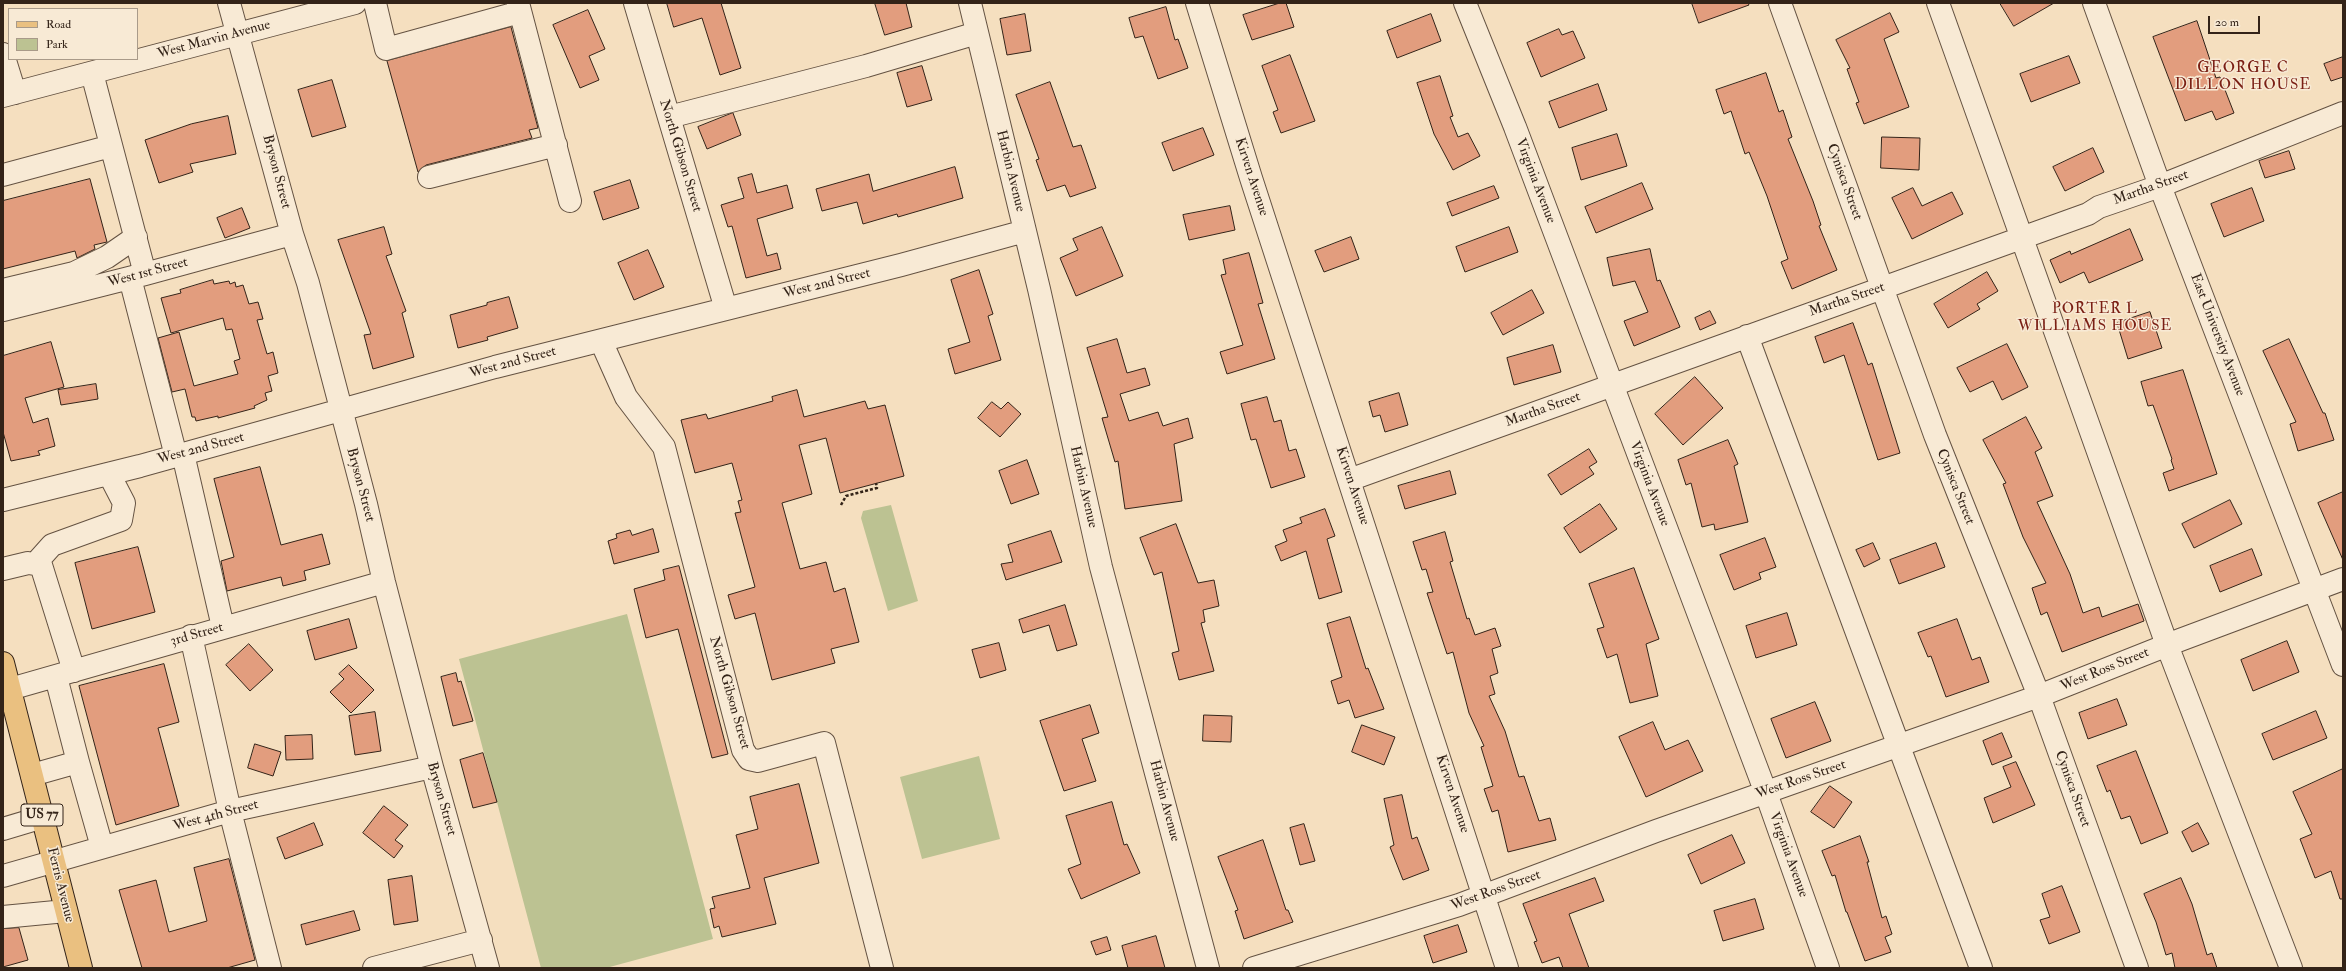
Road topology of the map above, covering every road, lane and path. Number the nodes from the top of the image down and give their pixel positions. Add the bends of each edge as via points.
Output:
1 (229, 3) edge
2 (355, 3) edge
3 (374, 3) edge
4 (635, 3) edge
5 (970, 3) edge
6 (1197, 3) edge
7 (1465, 3) edge
8 (1780, 3) edge
9 (1938, 3) edge
10 (2094, 3) edge
11 (519, 7) edge
12 (977, 33) junction
13 (238, 34) junction
14 (3, 54) edge
15 (92, 73) junction
16 (9, 94) edge
17 (2343, 113) edge
18 (669, 117) junction
19 (556, 145) junction
20 (111, 146) junction
21 (3, 175) edge
22 (429, 177) dead end
23 (2160, 186) junction
24 (570, 201) dead end
25 (1025, 231) junction
26 (292, 234) junction
27 (136, 237) junction
28 (2021, 238) junction
29 (138, 276) junction
30 (1882, 288) junction
31 (3, 290) edge
32 (726, 309) junction
33 (3, 310) edge
34 (1747, 336) junction
35 (601, 340) junction
36 (1612, 385) junction
37 (339, 410) junction
38 (180, 455) junction
39 (109, 474) junction
40 (1349, 480) junction
41 (876, 483) dead end
42 (3, 500) edge
43 (841, 506) dead end
44 (35, 564) junction
45 (3, 569) edge
46 (2343, 579) edge
47 (384, 582) junction
48 (2315, 590) junction
49 (223, 628) junction
50 (191, 636) junction
51 (2167, 645) junction
52 (3, 663) edge
53 (2343, 665) edge
54 (65, 674) junction
55 (7, 690) edge
56 (2039, 696) junction
57 (1899, 746) junction
58 (78, 762) junction
59 (432, 767) junction
60 (32, 775) junction
61 (1766, 793) junction
62 (230, 810) junction
63 (43, 817) junction
64 (4, 829) edge
65 (102, 847) junction
66 (54, 861) junction
67 (3, 876) edge
68 (1484, 896) junction
69 (66, 911) junction
70 (3, 916) edge
71 (481, 940) junction
72 (81, 968) edge
73 (270, 968) edge
74 (374, 968) edge
75 (488, 968) edge
76 (882, 968) edge
77 (1208, 968) edge
78 (1254, 968) edge
79 (1507, 968) edge
80 (1828, 968) edge
81 (1981, 968) edge
82 (2137, 968) edge
83 (2291, 968) edge

1 - 13 street, Bryson Street
2 - 13 street, West Marvin Avenue
3 - 11 street via 386,49
4 - 18 street, North Gibson Street
5 - 12 street, Harbin Avenue
6 - 40 street, Kirven Avenue
7 - 36 street, Virginia Avenue via 1515,127
8 - 30 street, Cynisca Street
9 - 28 street
10 - 23 street, East University Avenue
11 - 19 street
12 - 18 street via 866,66
12 - 25 street, Harbin Avenue
13 - 15 street, West Marvin Avenue
13 - 26 street, Bryson Street
14 - 16 street
15 - 16 street, West Marvin Avenue
15 - 20 street
17 - 23 street, Martha Street
18 - 32 street, North Gibson Street
19 - 22 street
19 - 24 street
20 - 21 street
20 - 27 street
23 - 28 street, Martha Street
23 - 48 street, East University Avenue
25 - 32 street, West 2nd Street
25 - 77 street, Harbin Avenue via 1101,567
26 - 29 street, West 1st Street
26 - 37 street, Bryson Street via 308,283
27 - 29 street
27 - 31 street via 107,257 74,273
28 - 30 street, Martha Street
28 - 51 street
29 - 33 street, West 1st Street
29 - 38 street
30 - 34 street, Martha Street
30 - 56 street, Cynisca Street via 1934,435
32 - 35 street, West 2nd Street
34 - 36 street, Martha Street
34 - 57 street
35 - 37 street, West 2nd Street
35 - 76 street, North Gibson Street via 626,397 664,447 743,750 749,759 758,761 824,742
36 - 40 street, Martha Street
36 - 61 street, Virginia Avenue
37 - 38 street, West 2nd Street
37 - 47 street, Bryson Street via 366,504
38 - 39 street, West 2nd Street
38 - 49 street
39 - 42 street, West 2nd Street
39 - 44 street via 124,503 121,520 52,545
40 - 68 street, Kirven Avenue
41 - 43 path via 878,488 846,496
44 - 45 street via 28,563
44 - 54 street via 41,565
46 - 48 street, West Ross Street
47 - 49 street, 3rd Street
47 - 59 street, Bryson Street
48 - 51 street, West Ross Street
48 - 53 street, East University Avenue
49 - 50 street, 3rd Street
50 - 54 street, 3rd Street
50 - 62 street
51 - 56 street, West Ross Street
51 - 83 street
52 - 55 main road, Ferris Avenue / US 77
54 - 55 street, 3rd Street
54 - 58 street
55 - 60 main road, Ferris Avenue / US 77
56 - 57 street, West Ross Street
56 - 82 street, Cynisca Street
57 - 61 street, West Ross Street
57 - 81 street
58 - 60 street
58 - 65 street
59 - 62 street, West 4th Street
59 - 71 street, Bryson Street
60 - 63 main road, Ferris Avenue / US 77
61 - 68 street, West Ross Street
61 - 80 street, Virginia Avenue
62 - 65 street, West 4th Street
62 - 73 street
63 - 64 street
63 - 66 main road, Ferris Avenue / US 77
65 - 66 street, West 4th Street
66 - 67 street, West 4th Street
66 - 69 main road, Ferris Avenue / US 77
68 - 78 street, West Ross Street
68 - 79 street, Kirven Avenue
69 - 70 street
69 - 72 main road, Ferris Avenue / US 77
71 - 74 street
71 - 75 street, Bryson Street

